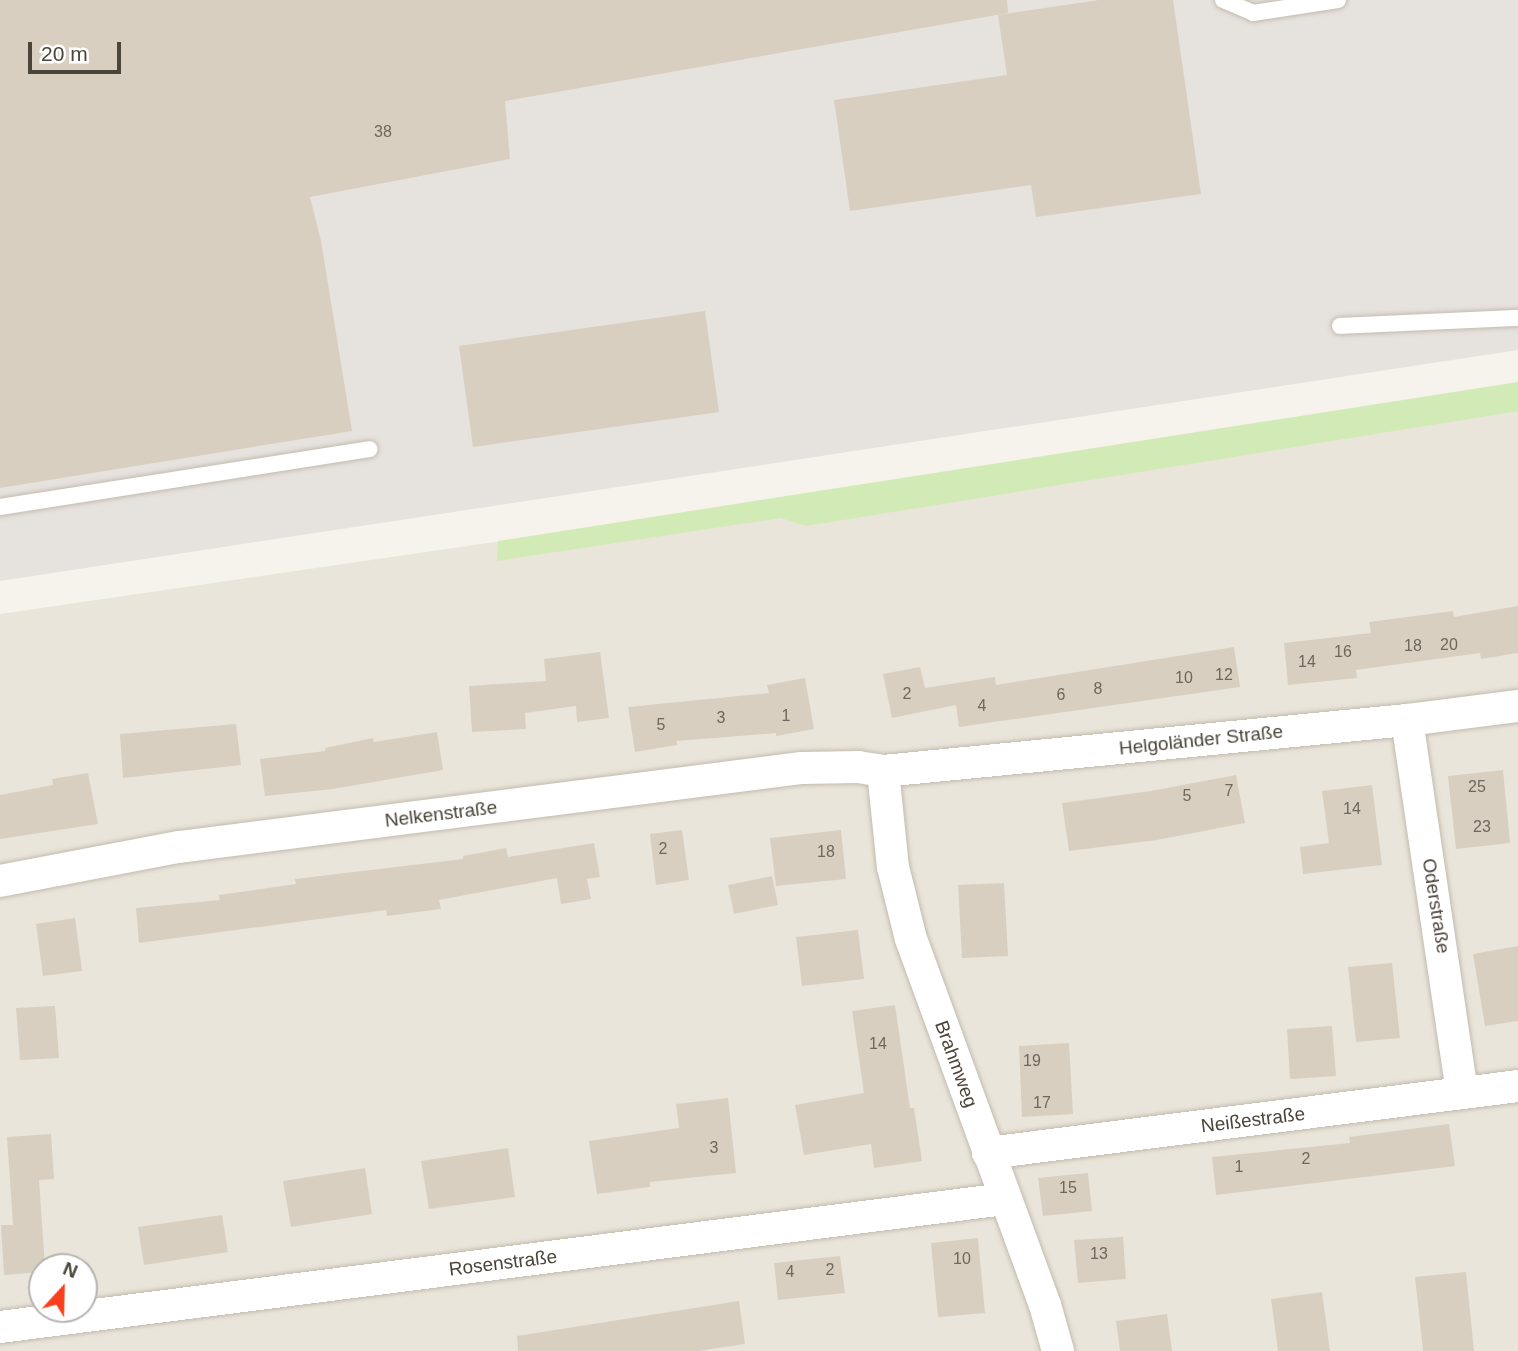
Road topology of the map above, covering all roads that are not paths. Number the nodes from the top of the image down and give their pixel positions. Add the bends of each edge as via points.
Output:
1 (1223, 0) edge
2 (1338, 0) edge
3 (1518, 318) edge
4 (1340, 326) dead end
5 (369, 449) dead end
6 (0, 507) edge
7 (1518, 706) edge
8 (1406, 720) junction
9 (883, 771) junction
10 (0, 881) edge
11 (1518, 1086) edge
12 (1462, 1093) junction
13 (988, 1153) junction
14 (1005, 1199) junction
15 (0, 1327) edge
16 (1058, 1351) edge

1 - 2 lane via 1253,13
3 - 4 lane
5 - 6 lane
7 - 8 street, Helgoländer Straße
8 - 9 street, Helgoländer Straße
8 - 12 street, Oderstraße
9 - 10 street, Nelkenstraße via 802,768 179,847
9 - 13 street, Brahmweg via 901,905
11 - 12 street, Neißestraße
12 - 13 street, Neißestraße
13 - 14 street, Brahmweg
14 - 15 street, Rosenstraße
14 - 16 street, Brahmweg

